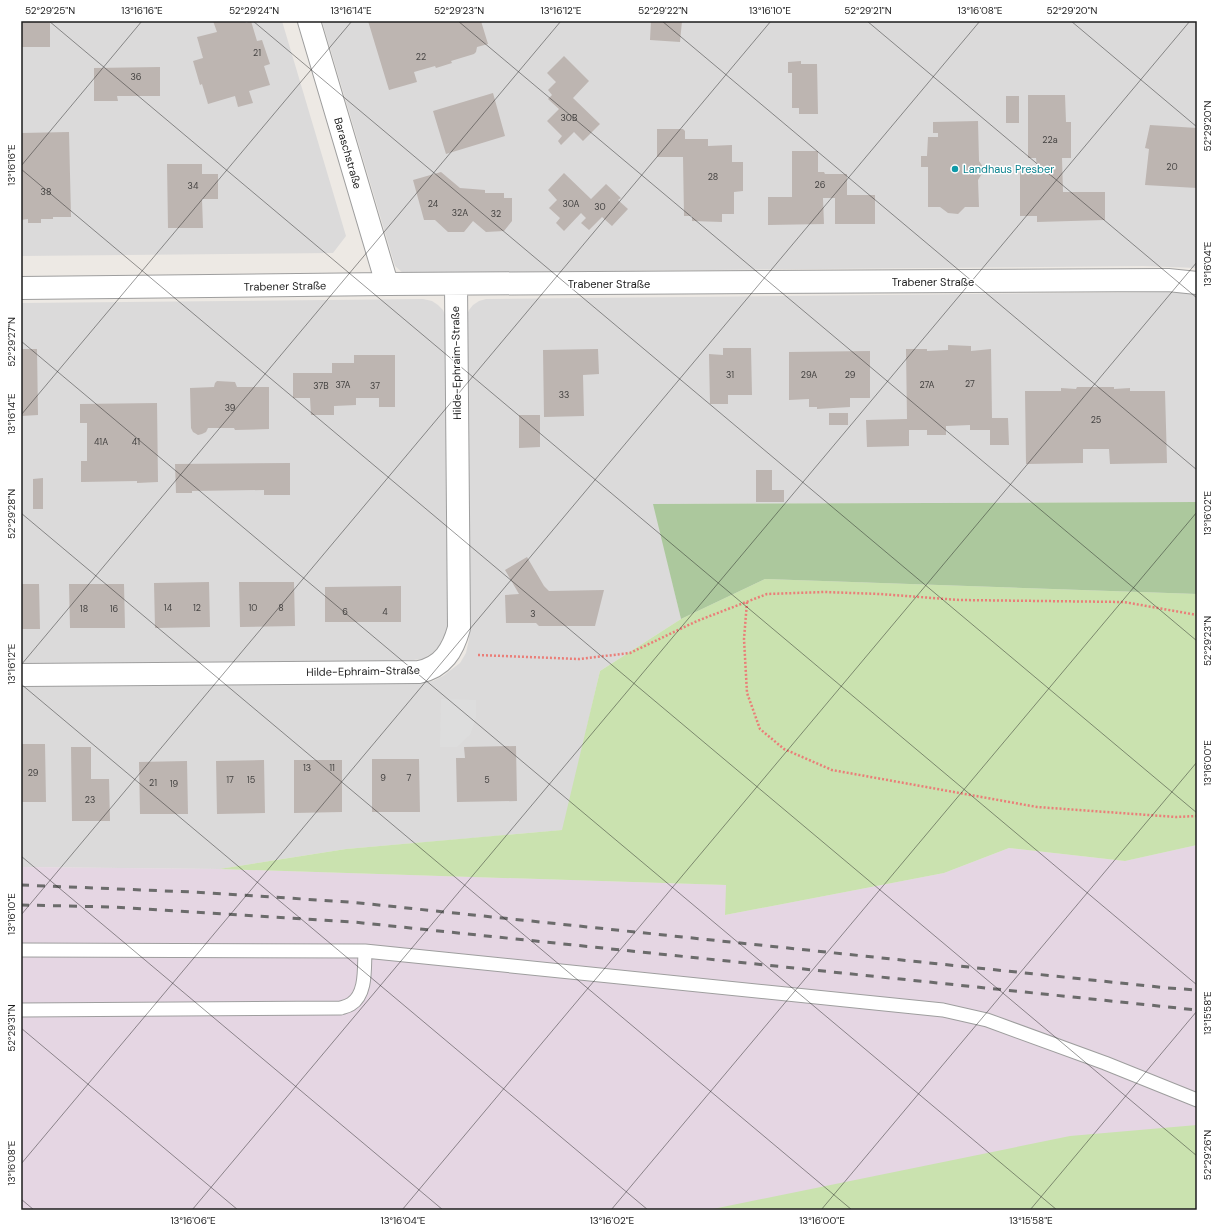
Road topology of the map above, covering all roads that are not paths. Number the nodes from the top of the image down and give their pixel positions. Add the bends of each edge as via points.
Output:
1 (309, 21) edge
2 (1197, 283) edge
3 (387, 284) junction
4 (456, 285) junction
5 (21, 288) edge
6 (21, 675) edge
7 (21, 950) edge
8 (365, 951) junction
9 (21, 1010) edge
10 (1197, 1100) edge

1 - 3 street, Baraschstraße
2 - 4 street, Trabener Straße via 1160,280
3 - 4 street, Trabener Straße
3 - 5 street, Trabener Straße
4 - 6 street, Hilde-Ephraim-Straße via 459,628 455,642 439,663 430,670 419,672
7 - 8 lane
8 - 9 lane via 363,985 351,1004 342,1008
8 - 10 lane via 943,1010 987,1020

